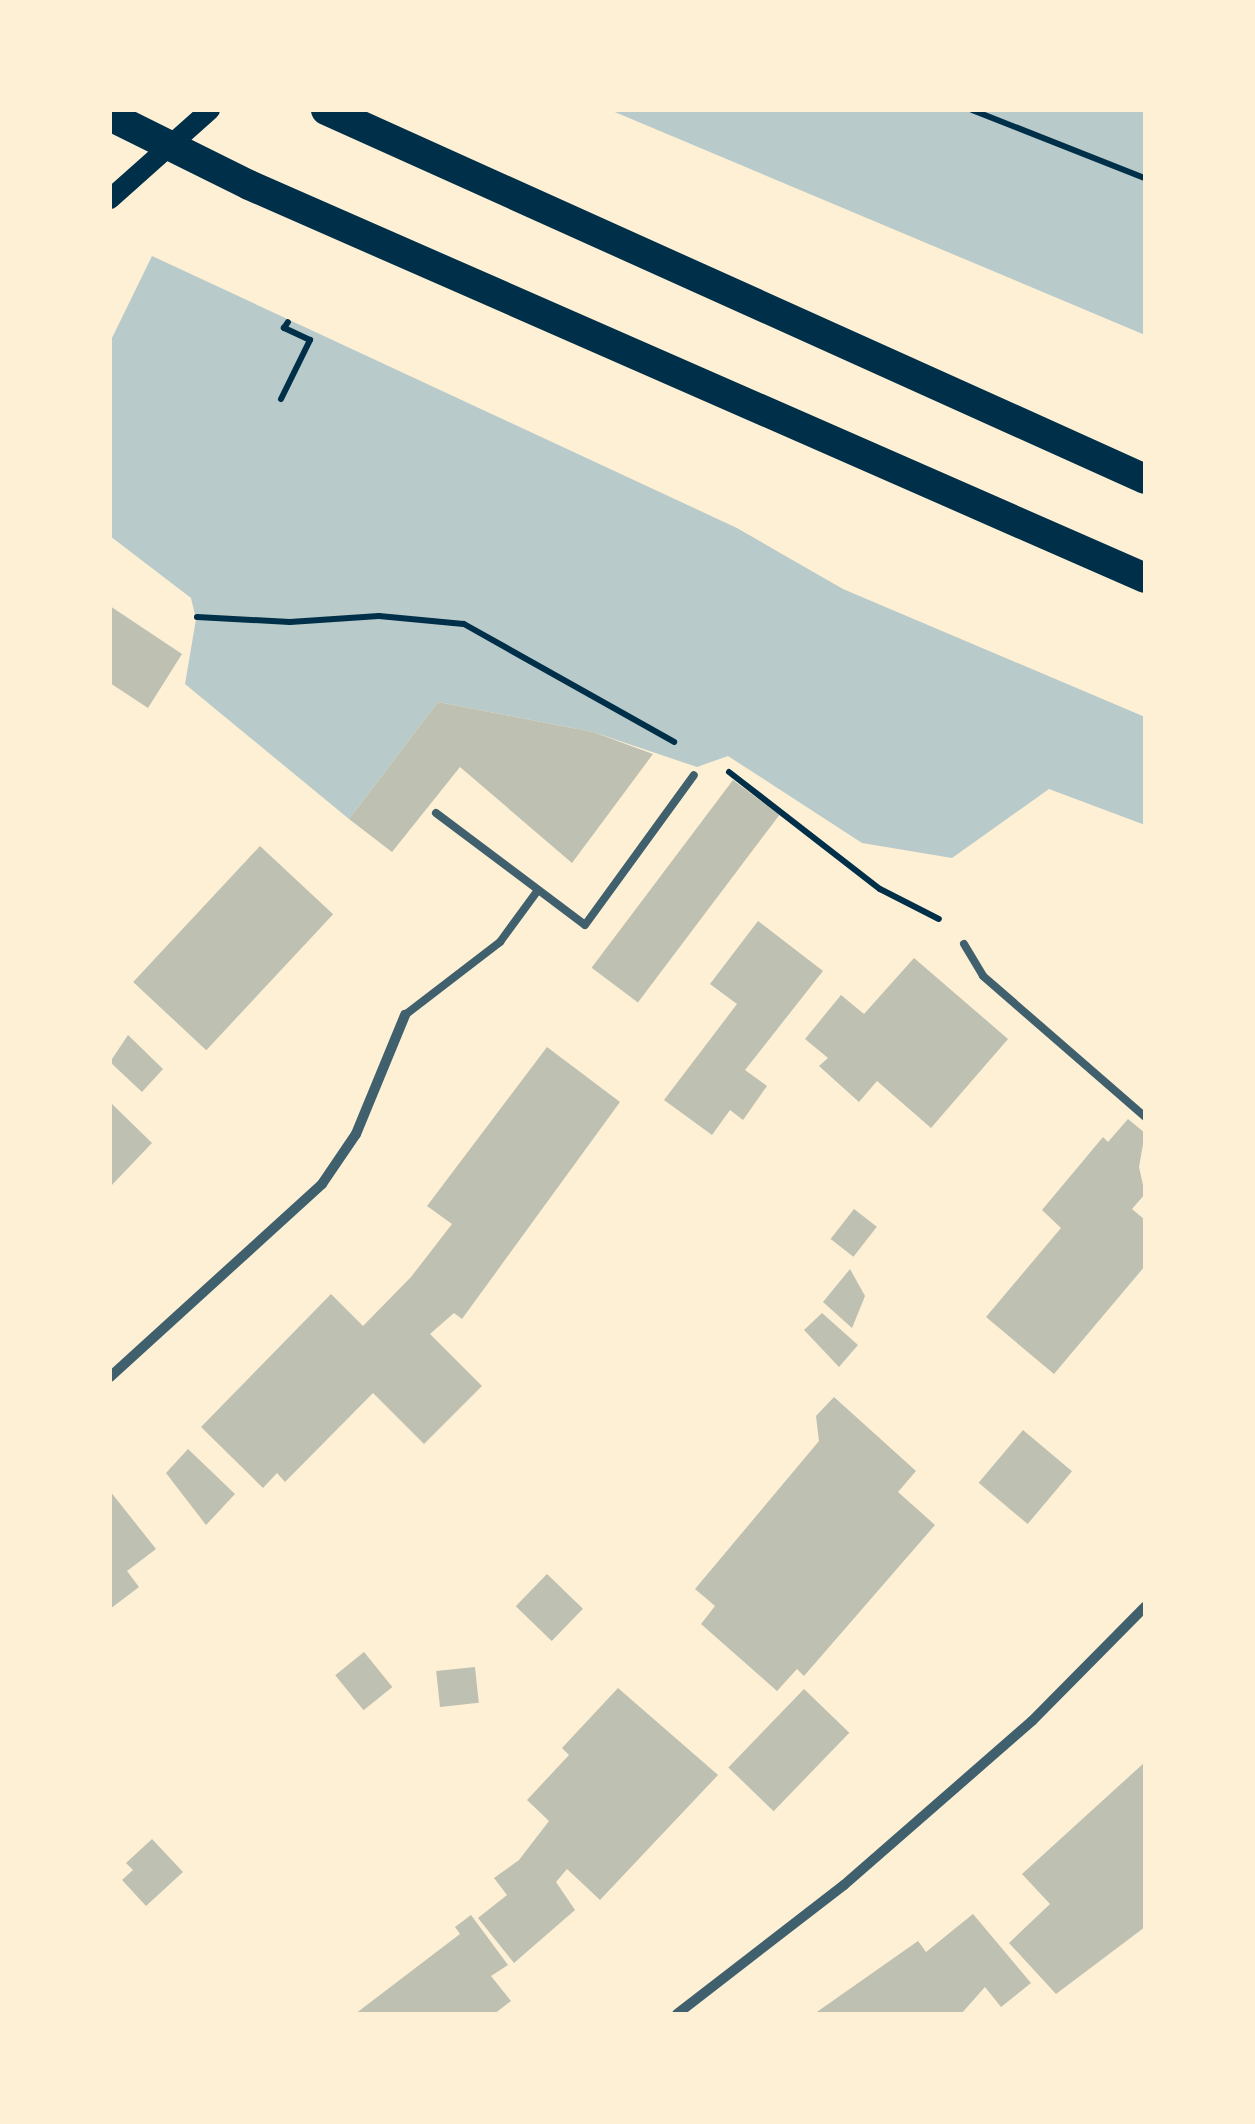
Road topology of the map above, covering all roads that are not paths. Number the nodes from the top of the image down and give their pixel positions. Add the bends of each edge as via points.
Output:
1 (210, 110) edge
2 (329, 111) edge
3 (110, 116) edge
4 (110, 199) edge
5 (1145, 479) edge
6 (1145, 578) edge
7 (694, 775) dead end
8 (436, 813) dead end
9 (538, 890) junction
10 (964, 944) road end
11 (405, 1014) joint
12 (1145, 1117) edge
13 (110, 1377) edge
14 (1145, 1607) edge
15 (677, 2014) edge

1 - 4 main road
2 - 5 highway
3 - 6 highway via 250,185
7 - 9 lane via 585,925
8 - 9 lane
9 - 11 lane via 500,942
10 - 12 lane via 983,976
11 - 13 street via 356,1134 322,1184
14 - 15 street via 1032,1722 844,1885

